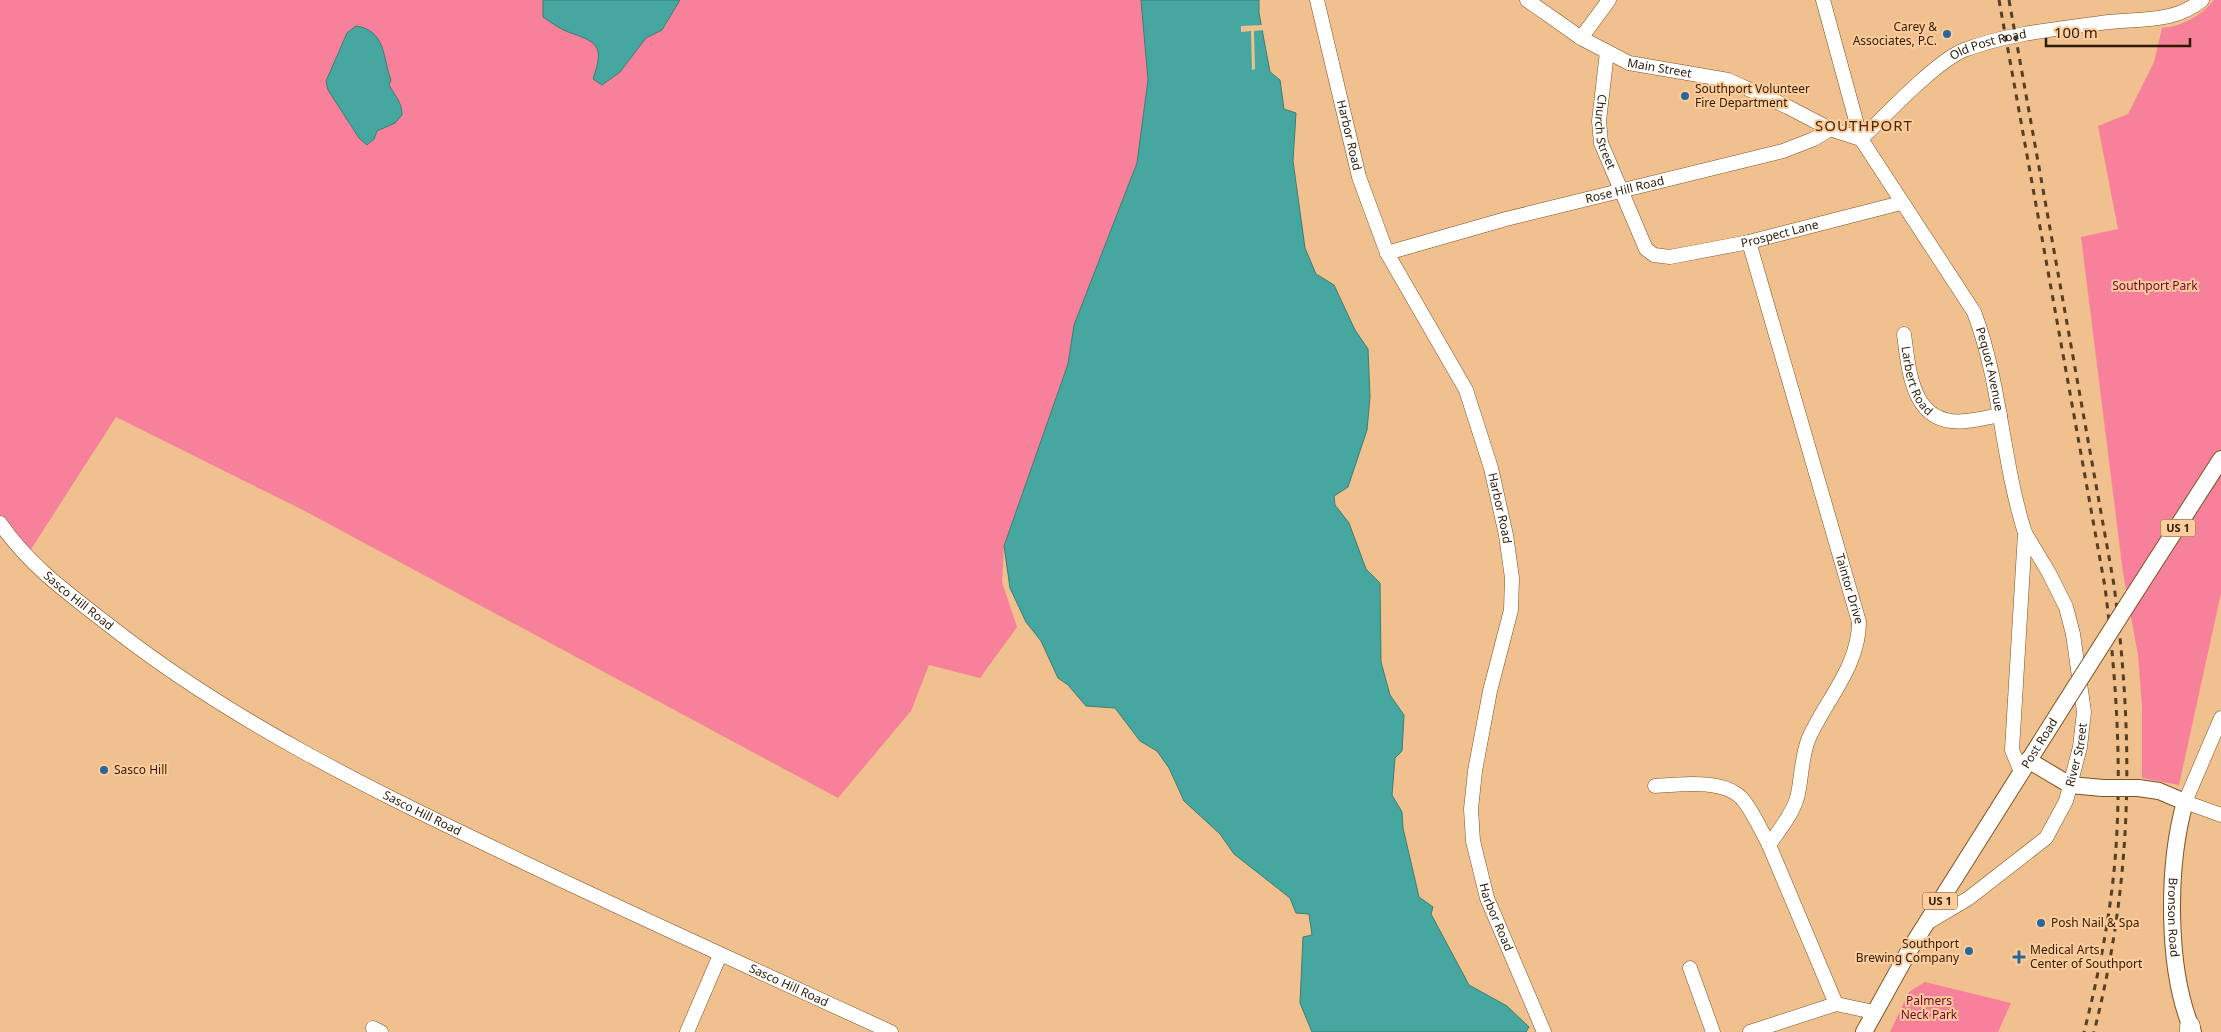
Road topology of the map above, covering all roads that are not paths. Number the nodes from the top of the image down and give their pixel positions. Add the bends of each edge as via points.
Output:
1 (1317, 0) edge
2 (1527, 0) edge
3 (1609, 0) edge
4 (1823, 0) edge
5 (2202, 0) edge
6 (1581, 38) junction
7 (1607, 52) junction
8 (1830, 129) junction
9 (1860, 139) junction
10 (1621, 191) junction
11 (1901, 204) junction
12 (1749, 242) junction
13 (1387, 253) junction
14 (1658, 257) joint
15 (1904, 334) dead end
16 (2000, 415) junction
17 (2221, 459) edge
18 (0, 523) edge
19 (2025, 533) junction
20 (2221, 718) edge
21 (2024, 766) junction
22 (2070, 785) junction
23 (1656, 786) dead end
24 (2184, 802) junction
25 (2221, 815) edge
26 (1769, 844) junction
27 (1927, 922) junction
28 (720, 955) junction
29 (1690, 968) dead end
30 (1836, 1004) junction
31 (1874, 1012) junction
32 (2191, 1030) edge
33 (687, 1032) edge
34 (891, 1032) edge
35 (1544, 1032) edge
36 (1713, 1032) edge
37 (1750, 1032) edge
38 (1864, 1032) edge

1 - 13 street, Harbor Road via 1359,177
2 - 6 street, Main Street
3 - 6 street
4 - 9 street, Pequot Avenue
5 - 9 street, Old Post Road via 2183,13 2167,18 2102,23 2046,32 1962,51 1934,71
6 - 7 street, Main Street
7 - 8 street, Main Street via 1646,67 1728,80
7 - 10 street, Church Street via 1600,136
8 - 9 street
8 - 10 street, Rose Hill Road via 1783,151
9 - 11 street, Pequot Avenue
10 - 13 street, Rose Hill Road
10 - 14 street, Church Street via 1646,249
11 - 12 street, Prospect Lane
11 - 16 street, Pequot Avenue via 1974,312 1984,337
12 - 14 street, Prospect Lane via 1670,258
12 - 26 street, Taintor Drive via 1859,622 1859,638 1852,659 1808,740 1796,800
13 - 35 street, Harbor Road via 1466,390 1491,468 1506,535 1512,578 1511,610 1490,691 1475,771 1471,809 1473,841 1487,898
15 - 16 street, Larbert Road via 1912,384 1922,404 1943,419 1954,421
16 - 19 street, Pequot Avenue via 2017,508
17 - 21 main road, Post Road / US 1, bridge
18 - 28 street, Sasco Hill Road via 16,546 42,572 127,640 166,669 273,735 354,780
19 - 21 street, Pequot Avenue via 2012,750
19 - 22 street, River Street via 2066,607 2074,634 2084,712 2080,747
20 - 24 street
21 - 22 main road
21 - 27 main road, Post Road / US 1
22 - 24 main road, bridge via 2159,791
22 - 27 street, River Street via 2066,801 2046,838 1955,909
23 - 26 street via 1700,783 1732,792 1743,799
24 - 25 street
24 - 32 main road, Bronson Road via 2175,854 2173,897 2179,984
26 - 30 street
27 - 31 main road, Post Road / US 1
28 - 33 street
28 - 34 street, Sasco Hill Road
29 - 36 street
30 - 31 street
30 - 37 street
31 - 38 main road, Post Road / US 1

